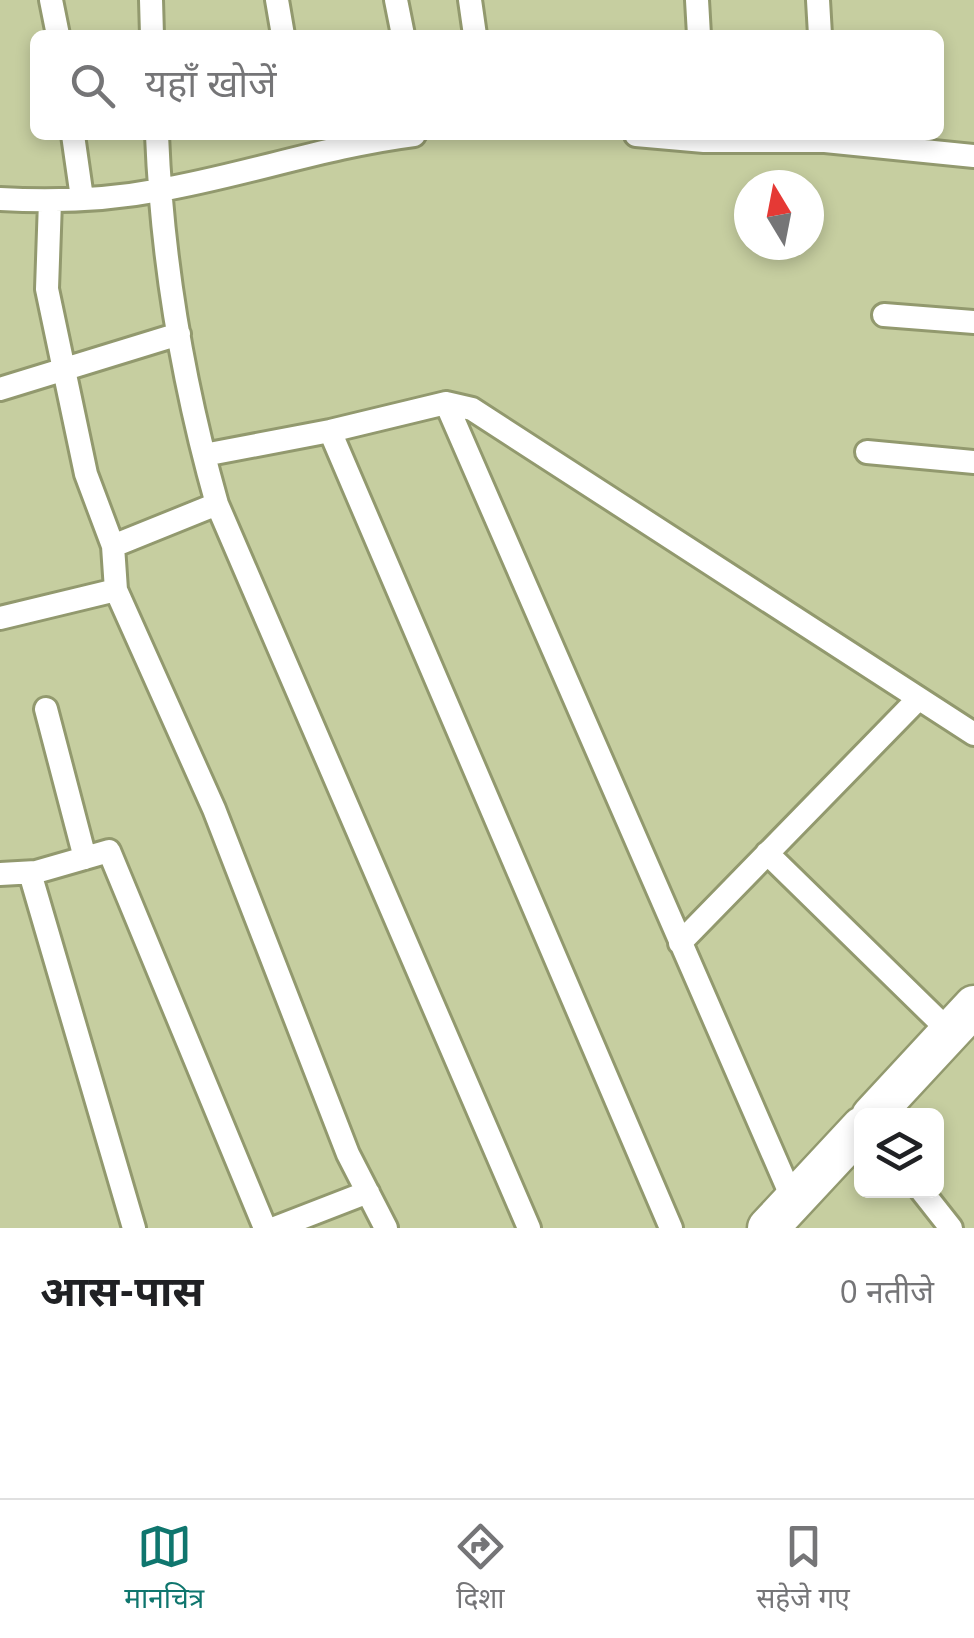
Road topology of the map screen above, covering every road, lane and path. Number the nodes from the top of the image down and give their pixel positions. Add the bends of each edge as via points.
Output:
1 (51, 0) edge
2 (150, 0) edge
3 (278, 0) edge
4 (396, 0) edge
5 (470, 0) edge
6 (697, 0) edge
7 (818, 0) edge
8 (57, 30) edge
9 (152, 30) edge
10 (282, 30) edge
11 (402, 30) edge
12 (474, 30) edge
13 (698, 30) edge
14 (820, 30) edge
15 (74, 140) edge
16 (157, 140) edge
17 (375, 140) edge
18 (842, 140) edge
19 (299, 146) edge
20 (974, 156) edge
21 (159, 190) junction
22 (82, 198) junction
23 (0, 199) edge
24 (50, 202) junction
25 (884, 315) dead end
26 (974, 322) edge
27 (179, 334) junction
28 (64, 371) junction
29 (0, 389) edge
30 (446, 403) junction
31 (330, 431) junction
32 (867, 452) dead end
33 (204, 456) junction
34 (974, 462) edge
35 (217, 504) junction
36 (113, 546) junction
37 (116, 590) junction
38 (0, 618) edge
39 (917, 700) junction
40 (46, 709) dead end
41 (974, 734) edge
42 (767, 852) junction
43 (86, 858) junction
44 (30, 872) junction
45 (0, 874) edge
46 (680, 943) junction
47 (962, 1019) edge
48 (879, 1108) edge
49 (854, 1137) edge
50 (368, 1192) junction
51 (927, 1198) edge
52 (789, 1215) edge
53 (383, 1225) edge
54 (134, 1228) edge
55 (266, 1228) edge
56 (275, 1228) edge
57 (530, 1228) edge
58 (671, 1228) edge
59 (951, 1228) edge

1 - 8 street
2 - 9 street
3 - 10 street
4 - 11 street
5 - 12 street
6 - 13 street
7 - 14 street
15 - 22 street
16 - 21 street
17 - 19 street
18 - 20 street
19 - 21 street
21 - 22 street
21 - 27 street
22 - 24 street
23 - 24 street
24 - 28 street via 47,289
25 - 26 street
27 - 28 street
27 - 33 street
28 - 29 street
28 - 36 street via 86,474
30 - 31 street
30 - 39 street via 472,409
30 - 46 street
31 - 33 street
31 - 58 street
32 - 34 street
33 - 35 street
35 - 36 street
35 - 57 street
36 - 37 street
37 - 38 street
37 - 50 street via 214,809
39 - 41 street
39 - 42 street
40 - 43 street
42 - 46 street
42 - 47 street
43 - 44 street
43 - 55 street via 108,851
44 - 45 street
44 - 54 street
46 - 52 street
47 - 48 highway
49 - 52 highway
50 - 53 street
50 - 56 street
51 - 59 street

